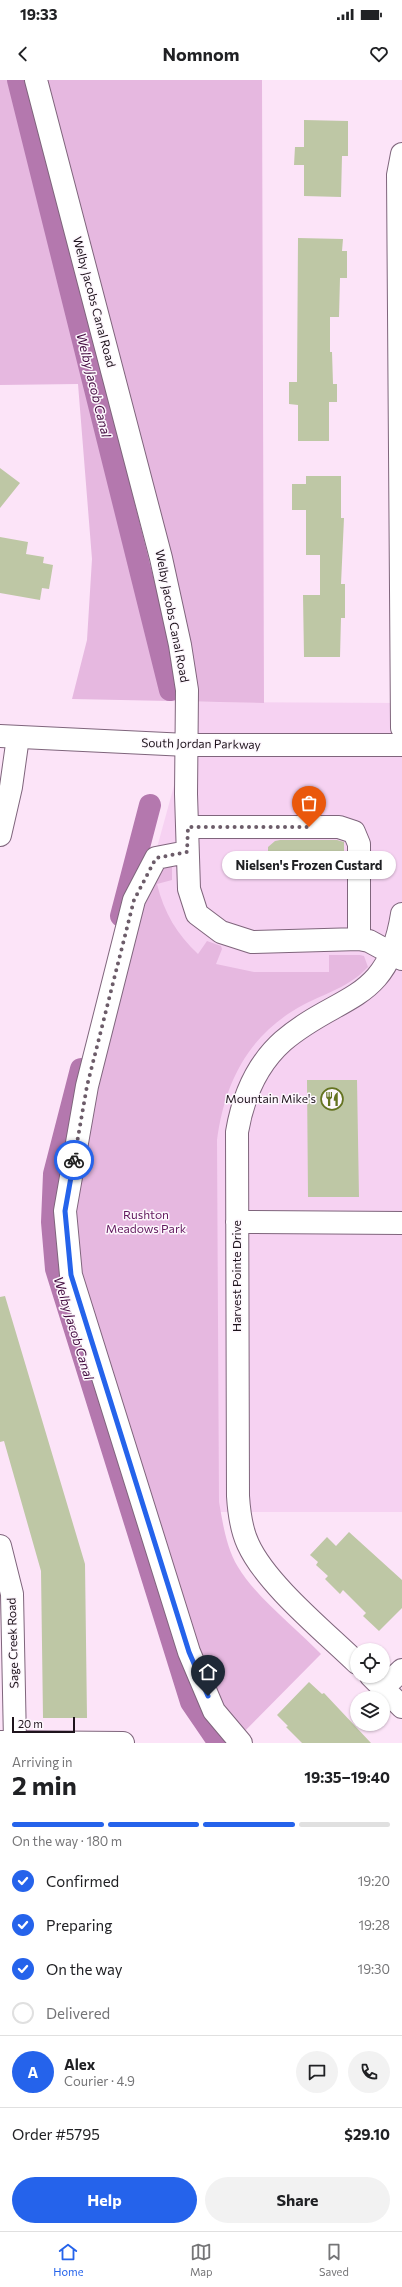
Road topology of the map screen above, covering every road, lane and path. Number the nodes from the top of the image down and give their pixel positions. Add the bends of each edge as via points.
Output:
1 (36, 80) edge
2 (402, 154) edge
3 (402, 728) edge
4 (9, 737) edge
5 (187, 745) junction
6 (402, 745) edge
7 (188, 827) junction
8 (0, 835) edge
9 (187, 852) junction
10 (402, 914) edge
11 (359, 939) junction
12 (397, 956) edge
13 (237, 1222) junction
14 (402, 1223) edge
15 (0, 1546) edge
16 (7, 1614) edge
17 (350, 1656) edge
18 (402, 1670) edge
19 (390, 1676) edge
20 (378, 1683) edge
21 (402, 1707) edge
22 (7, 1742) edge
23 (123, 1743) edge
24 (241, 1743) edge

1 - 5 street, Welby Jacobs Canal Road via 162,565 187,690
2 - 3 street via 398,175
4 - 5 street, South Jordan Parkway
4 - 8 street via 12,787
5 - 6 street, South Jordan Parkway
5 - 7 street, Welby Jacobs Canal Road
7 - 9 street, Welby Jacobs Canal Road
7 - 11 street via 339,827 354,832 359,844
9 - 11 street, Welby Jacobs Canal Road via 189,889 197,914 221,932 252,942
9 - 24 street via 156,858 134,900 87,1086 65,1211 71,1275 189,1652 214,1710
10 - 12 street, Harvest Pointe Drive
11 - 12 street via 369,941
12 - 13 street, Harvest Pointe Drive via 365,990 283,1041 264,1062 251,1082 241,1109 237,1132
13 - 14 street
13 - 17 street, Harvest Pointe Drive via 238,1496 242,1528 264,1572
15 - 16 street, Sage Creek Road via 8,1571
16 - 22 street, Sage Creek Road
18 - 19 street
20 - 21 street
22 - 23 street

